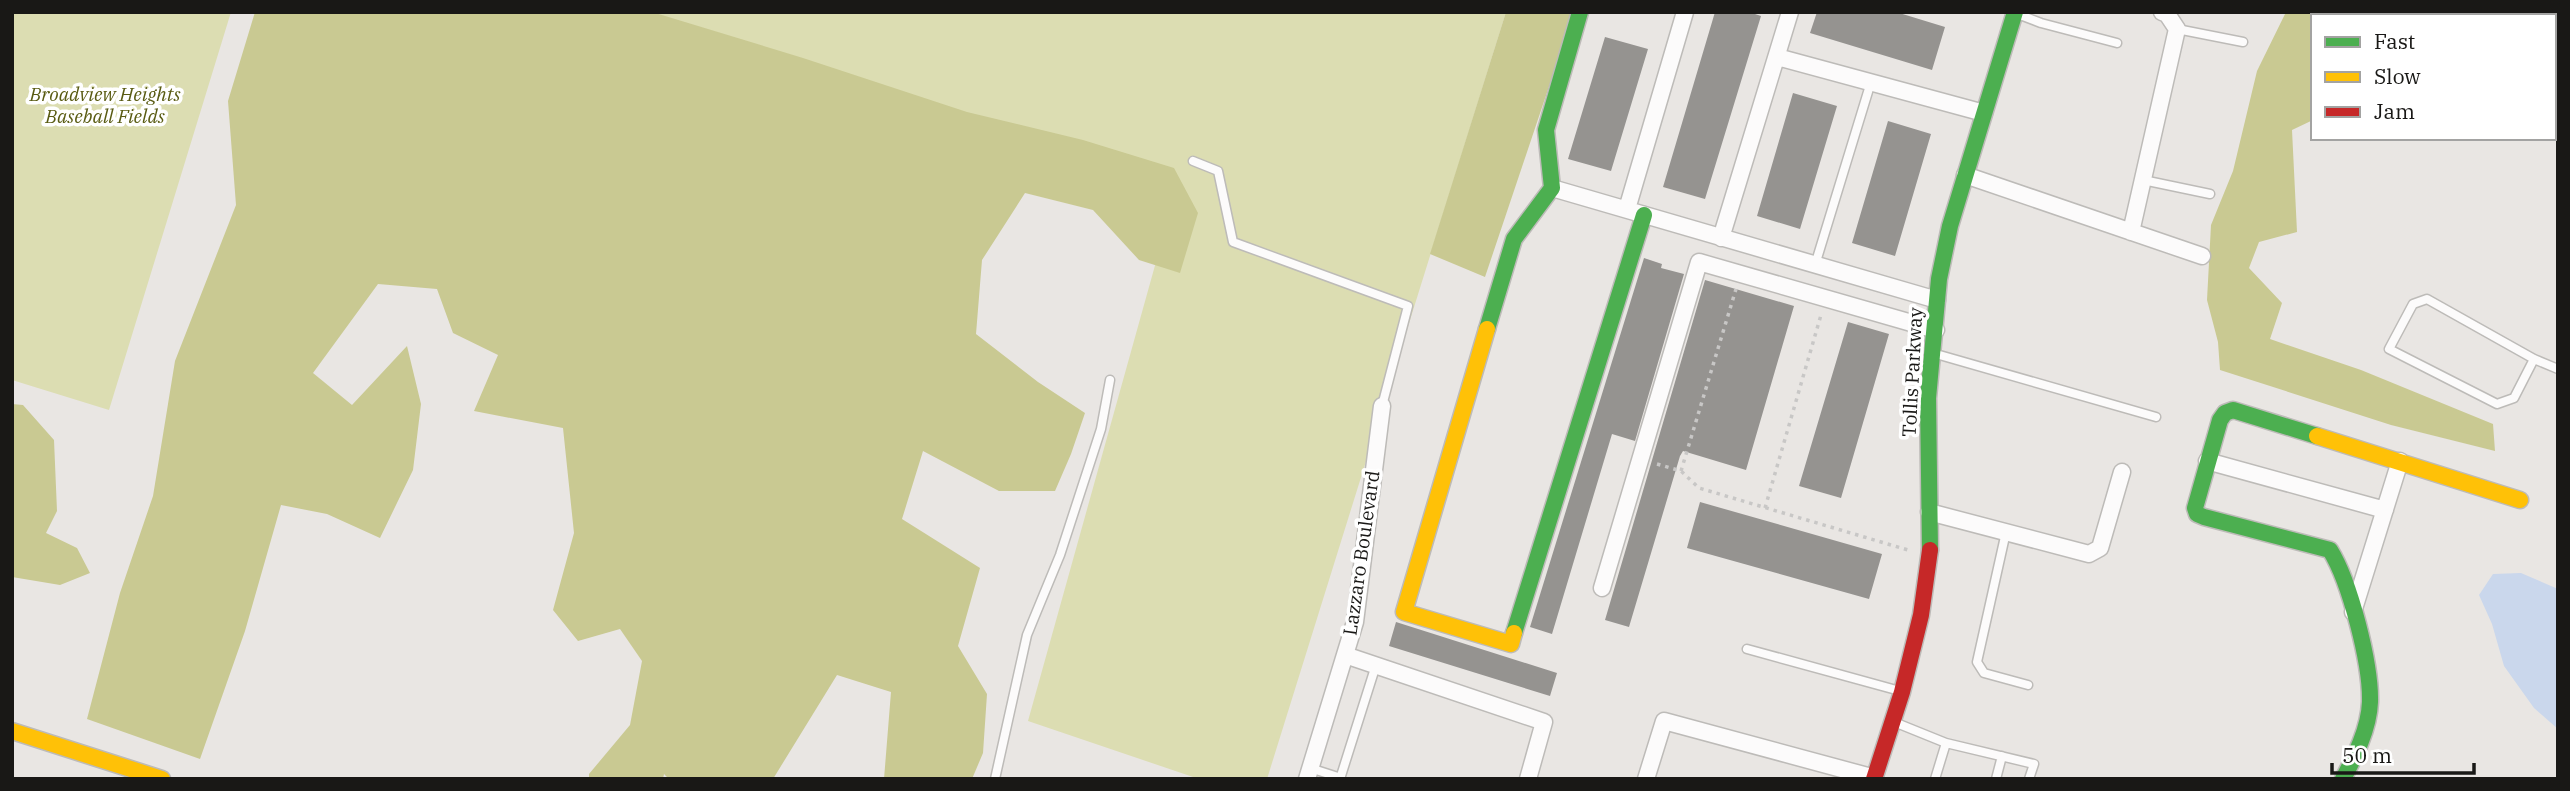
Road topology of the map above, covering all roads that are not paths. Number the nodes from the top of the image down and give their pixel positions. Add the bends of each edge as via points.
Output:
1 (1580, 12) edge
2 (1685, 12) edge
3 (1790, 12) edge
4 (2162, 12) edge
5 (2014, 13) edge
6 (2177, 29) junction
7 (2244, 42) dead end
8 (2117, 43) dead end
9 (1777, 57) junction
10 (1871, 82) junction
11 (1984, 113) junction
12 (1193, 161) dead end
13 (1965, 175) junction
14 (2143, 180) junction
15 (1552, 188) junction
16 (2210, 194) dead end
17 (1627, 209) junction
18 (1644, 215) junction
19 (2131, 232) junction
20 (1721, 238) junction
21 (2202, 256) dead end
22 (1815, 265) junction
23 (1937, 300) junction
24 (1936, 330) junction
25 (1933, 354) junction
26 (2535, 359) junction
27 (2558, 369) edge
28 (1110, 380) dead end
29 (1382, 406) joint
30 (2156, 417) dead end
31 (2207, 461) junction
32 (2400, 461) junction
33 (2122, 472) dead end
34 (2520, 500) dead end
35 (2385, 510) junction
36 (1929, 512) junction
37 (2006, 533) junction
38 (1602, 588) dead end
39 (2353, 611) junction
40 (1747, 649) dead end
41 (1345, 655) junction
42 (1376, 665) junction
43 (2028, 685) dead end
44 (1902, 692) junction
45 (1893, 722) junction
46 (12, 731) edge
47 (1946, 743) junction
48 (2002, 756) junction
49 (1309, 773) edge
50 (1341, 778) edge
51 (1874, 778) edge
52 (162, 779) edge
53 (995, 779) edge
54 (1528, 779) edge
55 (1646, 779) edge
56 (1936, 779) edge
57 (1996, 779) edge
58 (2029, 779) edge
59 (2343, 779) edge

1 - 15 street via 1546,130
2 - 17 street
3 - 9 street
4 - 6 street
5 - 8 lane
5 - 11 street, Tollis Parkway
6 - 7 lane
6 - 14 street
9 - 10 street
9 - 20 street
10 - 11 street
10 - 22 lane
11 - 13 street, Tollis Parkway
12 - 29 lane via 1218,171 1233,242 1408,306
13 - 19 street
13 - 23 street, Tollis Parkway
14 - 16 lane
14 - 19 street
15 - 17 street
15 - 18 street via 1514,239 1404,612 1511,644
17 - 18 street
18 - 20 street
19 - 21 street
20 - 22 street
22 - 23 street
23 - 24 street, Tollis Parkway
24 - 25 street, Tollis Parkway
24 - 38 street via 1699,262
25 - 30 lane
25 - 36 street, Tollis Parkway via 1928,398
26 - 26 lane via 2427,299 2413,304 2389,349 2497,404 2514,398
26 - 27 lane
28 - 53 lane via 1101,429 1060,555 1027,635
29 - 41 street, Lazzaro Boulevard via 1355,622
31 - 32 street via 2220,420 2233,410
31 - 35 street
31 - 39 street via 2194,508 2197,514 2330,550 2340,566
32 - 34 street
32 - 35 street
33 - 37 street via 2100,548 2089,554
35 - 39 street
36 - 37 street
36 - 44 street, Tollis Parkway via 1930,561
37 - 43 lane via 1977,662 1984,673
39 - 59 street via 2362,640 2370,703 2359,748
40 - 44 lane
41 - 42 street
41 - 49 street, Lazzaro Boulevard
42 - 50 lane
42 - 54 street via 1544,722
44 - 45 street, Tollis Parkway
45 - 47 lane
45 - 51 street, Tollis Parkway
46 - 52 street
47 - 48 lane
47 - 56 lane
48 - 57 lane
48 - 58 lane via 2034,764
49 - 50 lane
51 - 55 street via 1664,722

